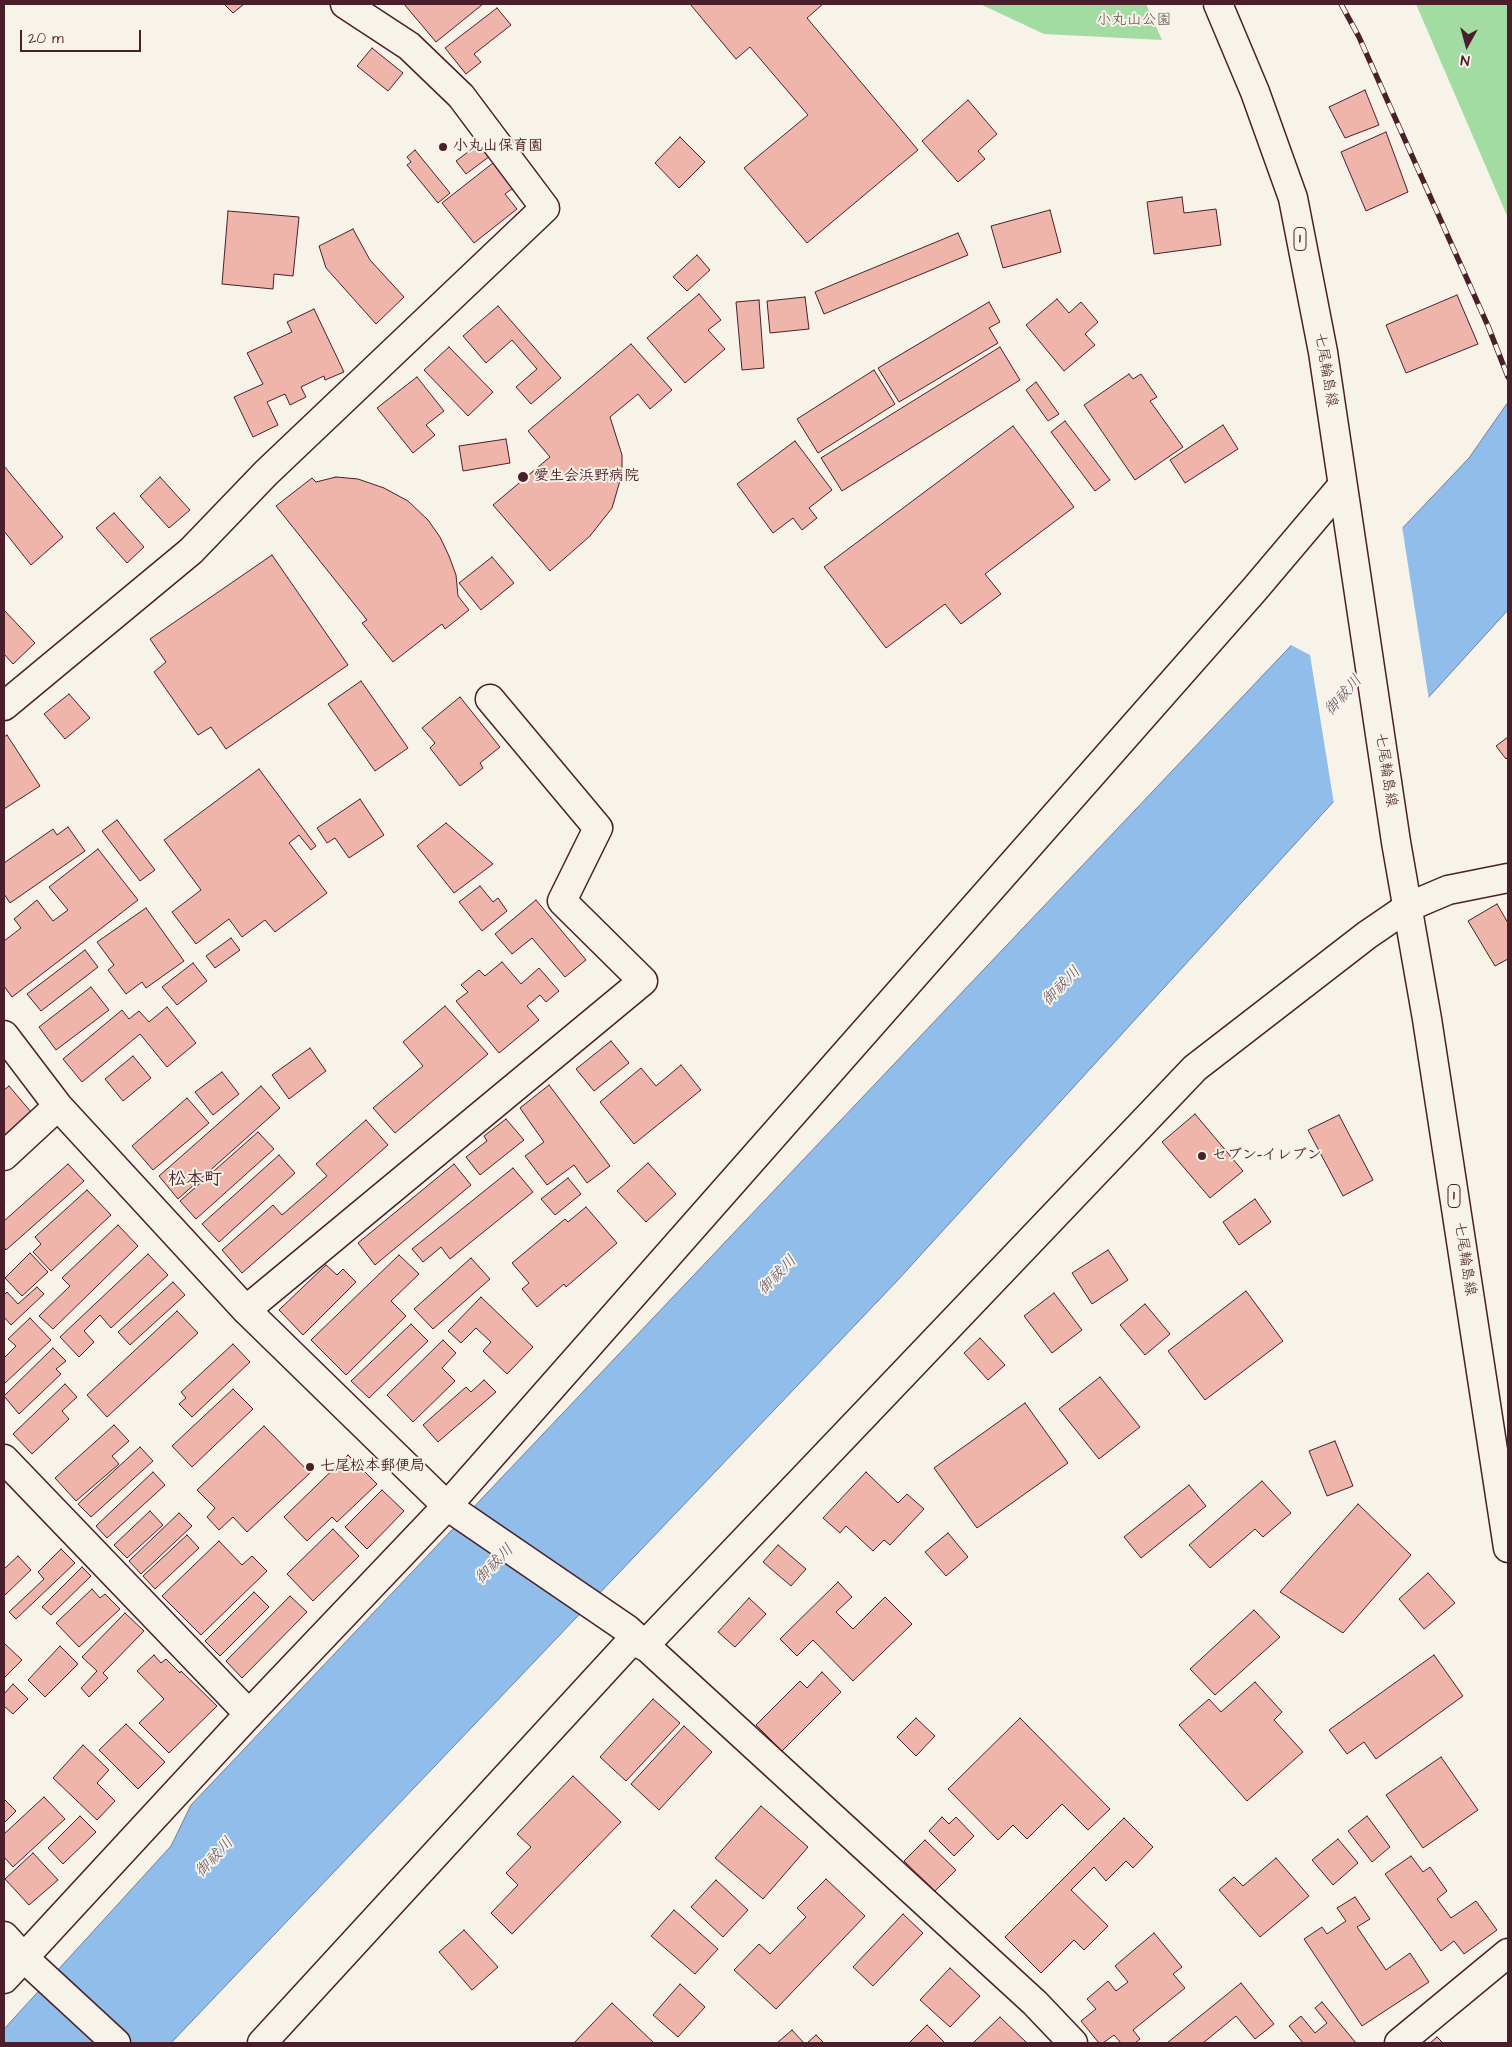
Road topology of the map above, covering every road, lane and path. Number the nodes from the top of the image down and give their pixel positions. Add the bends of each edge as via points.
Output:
1 (346, 4) edge
2 (1218, 4) edge
3 (1342, 486) junction
4 (490, 700) dead end
5 (4, 706) edge
6 (1508, 878) edge
7 (1408, 907) junction
8 (4, 1035) edge
9 (58, 1106) junction
10 (4, 1156) edge
11 (246, 1310) junction
12 (4, 1459) edge
13 (447, 1506) junction
14 (1508, 1548) edge
15 (635, 1637) junction
16 (249, 1714) junction
17 (4, 1936) edge
18 (1508, 1953) edge
19 (24, 1958) junction
20 (4, 1979) edge
21 (116, 2043) edge
22 (262, 2043) edge
23 (1073, 2043) edge
24 (1400, 2043) edge

1 - 5 street via 409,46 461,96 545,208 266,473 191,551
2 - 3 street, 七尾輪島線 / 1 via 1255,92 1292,198 1322,352
3 - 7 street, 七尾輪島線 / 1
3 - 13 street
4 - 11 street via 598,828 562,901 643,981
6 - 7 street via 1448,890
7 - 14 street, 七尾輪島線 / 1
7 - 15 street via 1196,1068
8 - 9 street
9 - 10 street
9 - 11 street
11 - 13 street
12 - 16 street
13 - 15 street
13 - 16 street
15 - 22 street
15 - 23 street via 1035,2003
16 - 19 street
17 - 19 street
18 - 24 street
19 - 20 street
19 - 21 street

